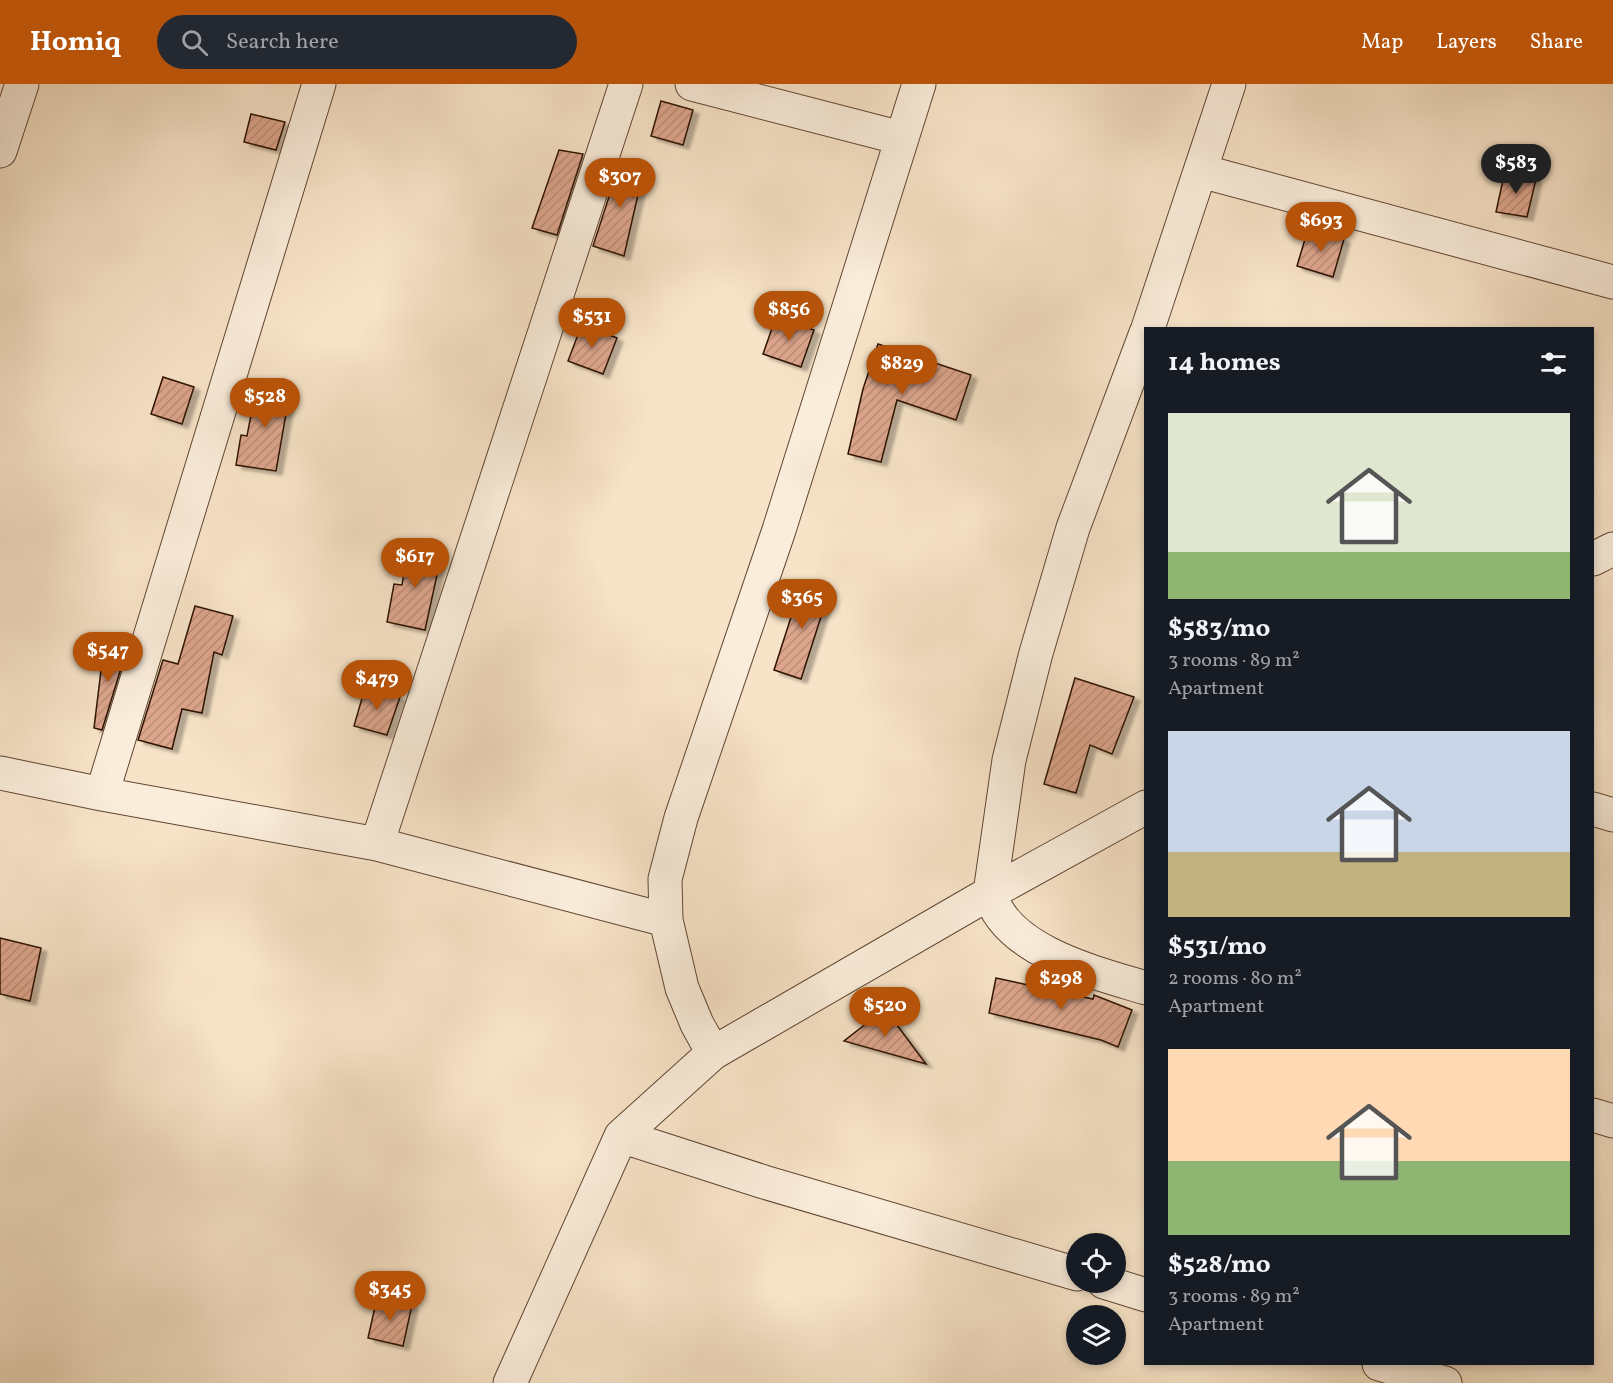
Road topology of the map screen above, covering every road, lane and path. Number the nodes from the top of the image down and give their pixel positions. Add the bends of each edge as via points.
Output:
1 (22, 84) edge
2 (319, 84) edge
3 (626, 84) edge
4 (692, 84) edge
5 (919, 84) edge
6 (1229, 84) edge
7 (901, 138) junction
8 (0, 151) edge
9 (1201, 171) junction
10 (1613, 282) edge
11 (1148, 327) edge
12 (1144, 338) edge
13 (1613, 549) edge
14 (1594, 558) edge
15 (0, 772) edge
16 (102, 794) junction
17 (1144, 808) edge
18 (1594, 809) edge
19 (1613, 815) edge
20 (377, 844) junction
21 (990, 893) junction
22 (666, 920) junction
23 (1144, 986) edge
24 (714, 1053) junction
25 (1594, 1115) edge
26 (1613, 1121) edge
27 (621, 1136) junction
28 (1066, 1272) edge
29 (1126, 1289) edge
30 (1144, 1294) edge
31 (1382, 1365) edge
32 (510, 1383) edge
33 (1445, 1383) edge

1 - 8 street
2 - 16 street
3 - 20 street
4 - 7 street
5 - 7 street
6 - 9 street
7 - 22 street via 779,530 681,818 665,879
9 - 10 street
9 - 11 street
12 - 21 street via 1073,528 1036,653 1009,760
13 - 14 street
15 - 16 street
16 - 20 street
17 - 21 street
18 - 19 street
20 - 22 street
21 - 23 street via 997,911 1022,938 1058,958
21 - 24 street
22 - 24 street via 682,988
24 - 27 street
25 - 26 street
27 - 28 street
27 - 32 street
29 - 30 street
31 - 33 street

